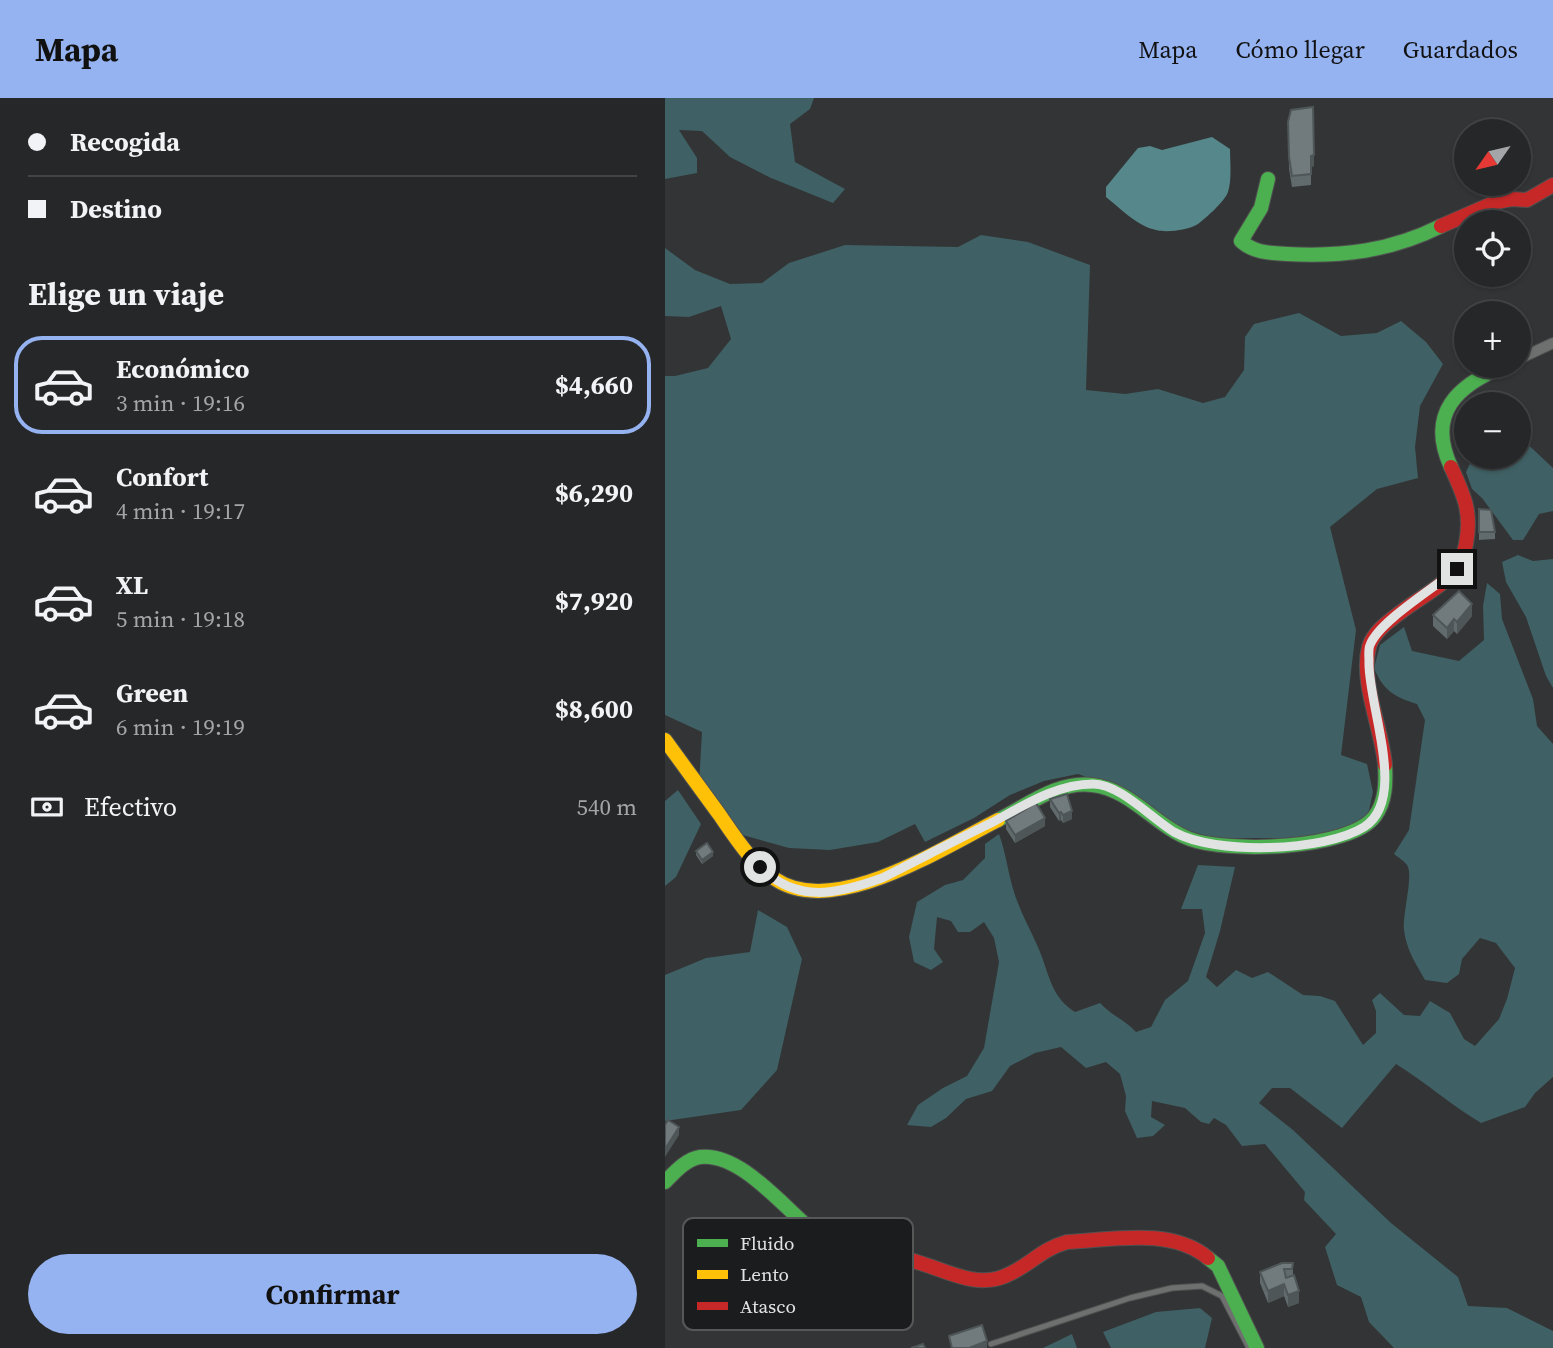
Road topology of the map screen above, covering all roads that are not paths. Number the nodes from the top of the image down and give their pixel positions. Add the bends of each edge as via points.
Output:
1 (1268, 179) dead end
2 (1553, 185) edge
3 (1553, 343) edge
4 (1531, 353) edge
5 (1478, 378) edge
6 (665, 740) edge
7 (665, 1182) edge
8 (801, 1218) edge
9 (913, 1260) edge
10 (991, 1344) dead end
11 (1249, 1348) edge
12 (1257, 1348) edge

1 - 2 street via 1260,211 1241,241 1259,252 1310,256 1401,244 1472,211 1515,198 1527,200
3 - 4 street
5 - 6 street via 1460,390 1442,424 1442,446 1465,493 1470,515 1467,544 1457,569 1381,629 1369,645 1368,674 1386,779 1381,808 1364,827 1293,845 1225,847 1191,840 1111,788 1073,785 882,878 856,888 804,892 771,878 748,856
7 - 8 street via 697,1157 719,1157
9 - 12 street via 958,1276 988,1280 1014,1273 1052,1246 1067,1242 1166,1238 1196,1248 1218,1266
10 - 11 lane via 1130,1298 1202,1286 1222,1296

